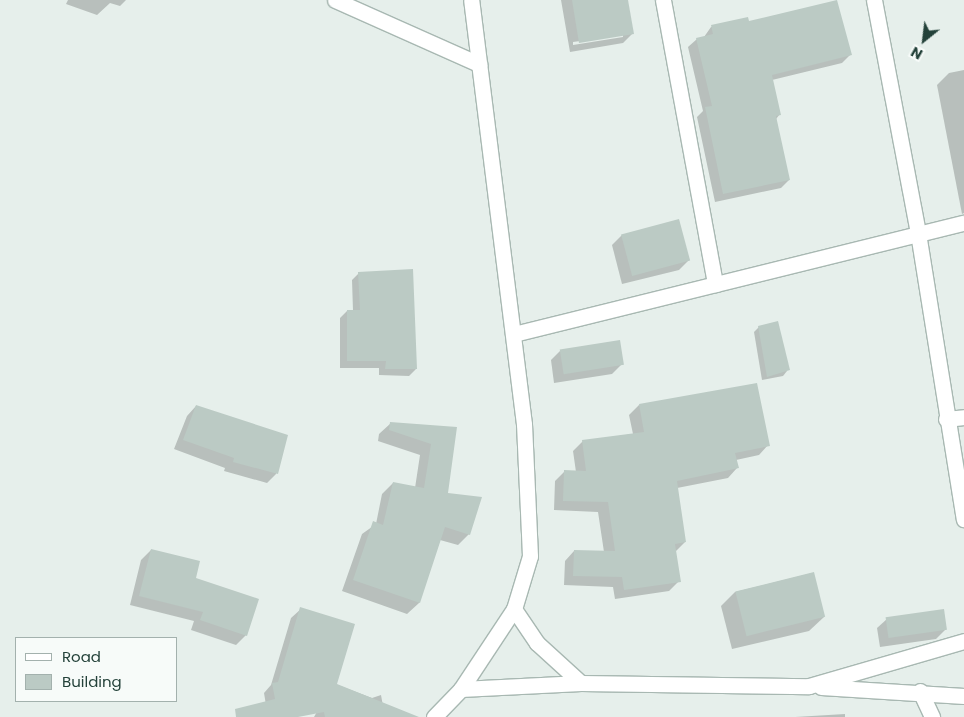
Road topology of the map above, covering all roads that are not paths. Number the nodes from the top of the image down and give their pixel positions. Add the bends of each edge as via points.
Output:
1 (335, 0) edge
2 (471, 0) edge
3 (663, 0) edge
4 (874, 0) edge
5 (480, 64) junction
6 (964, 223) edge
7 (918, 234) junction
8 (715, 284) junction
9 (514, 334) junction
10 (964, 417) edge
11 (946, 419) junction
12 (964, 519) edge
13 (514, 609) junction
14 (964, 641) edge
15 (581, 683) junction
16 (809, 686) junction
17 (460, 689) junction
18 (920, 691) junction
19 (964, 696) edge
20 (434, 717) edge
21 (932, 717) edge

1 - 5 street
2 - 5 street
3 - 8 street
4 - 7 street
5 - 9 street
6 - 7 street
7 - 8 street
7 - 11 street
8 - 9 street
9 - 13 street via 524,424 530,556
10 - 11 street
11 - 12 street
13 - 15 street via 537,643
13 - 17 street
14 - 16 street
15 - 16 street
15 - 17 street
16 - 18 street
17 - 20 street
18 - 19 street
18 - 21 street

